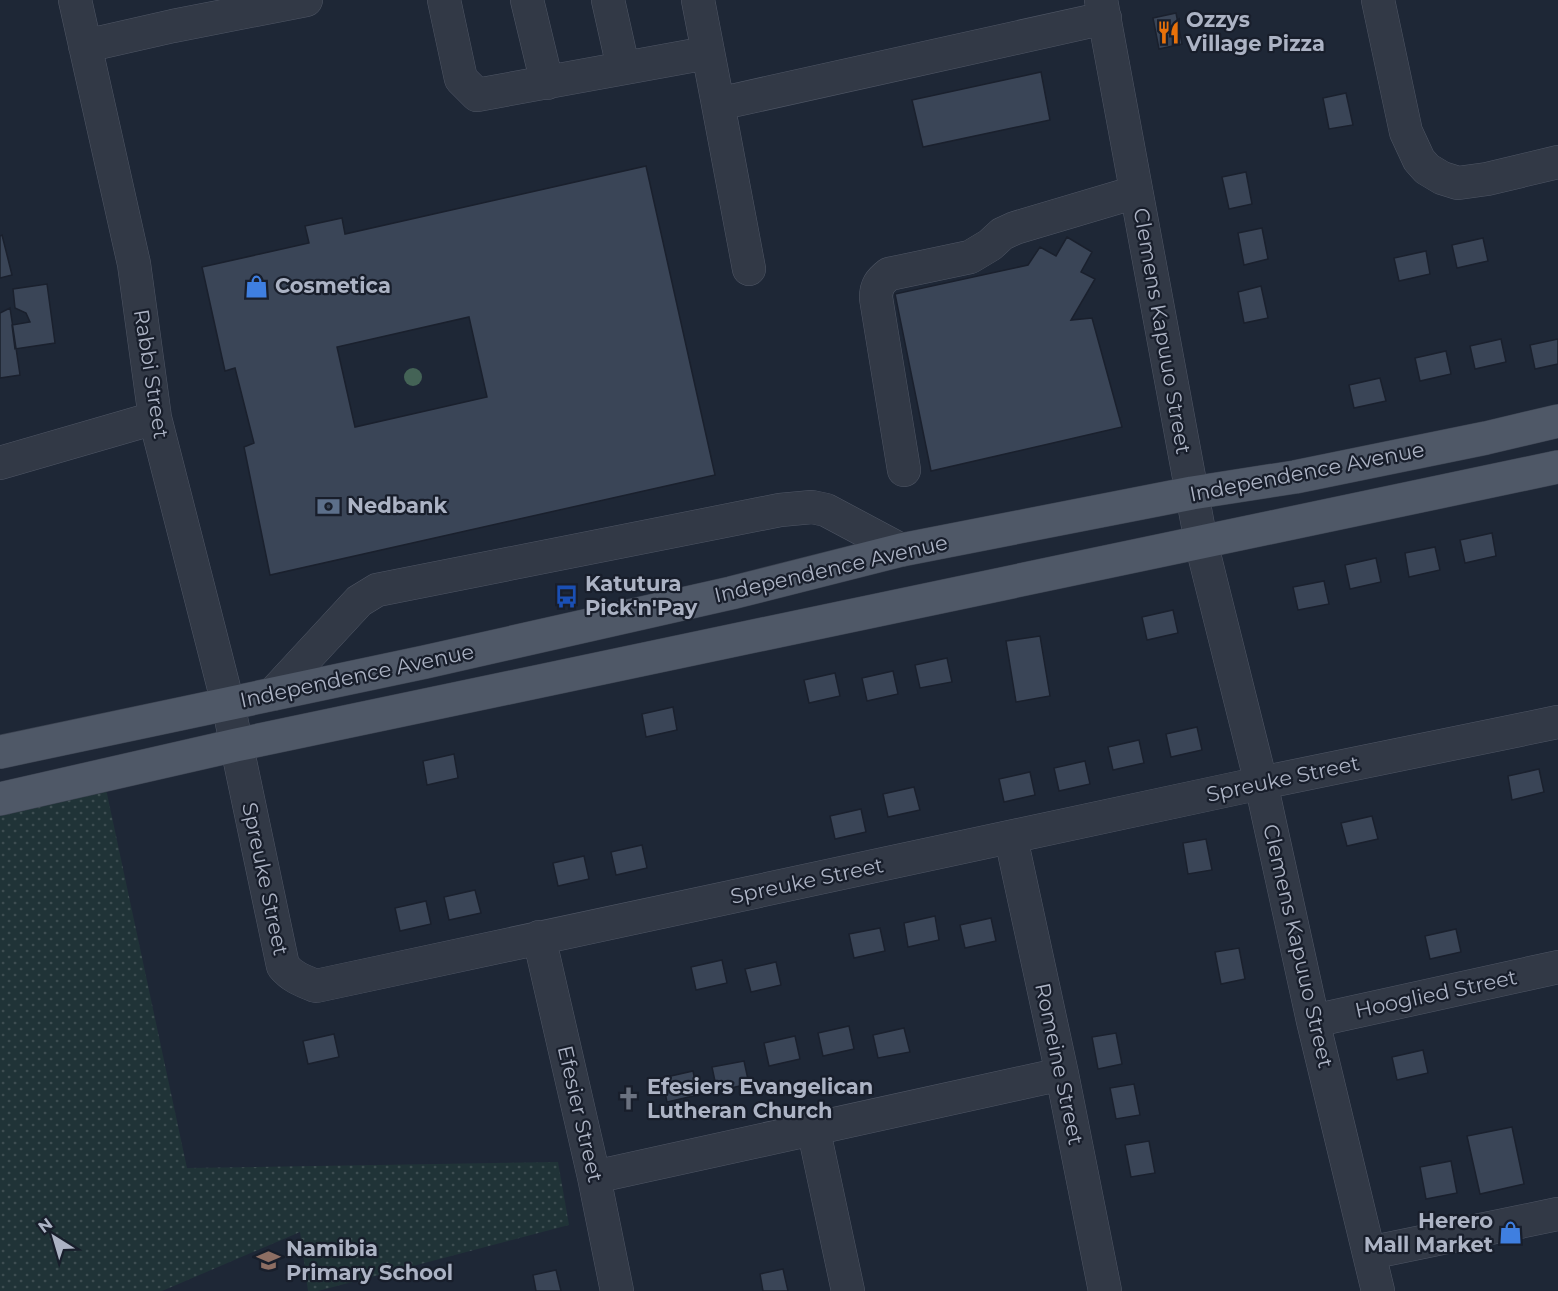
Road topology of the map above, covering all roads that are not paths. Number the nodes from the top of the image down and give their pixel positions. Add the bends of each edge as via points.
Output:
1 (75, 0) edge
2 (306, 0) edge
3 (444, 0) edge
4 (527, 0) edge
5 (608, 0) edge
6 (698, 0) edge
7 (1378, 0) edge
8 (1103, 9) edge
9 (170, 13) edge
10 (85, 46) junction
11 (707, 53) junction
12 (623, 67) junction
13 (547, 83) junction
14 (718, 104) junction
15 (1558, 162) edge
16 (1136, 192) junction
17 (749, 269) dead end
18 (155, 418) junction
19 (1558, 421) edge
20 (0, 463) edge
21 (1558, 467) edge
22 (904, 470) dead end
23 (1192, 493) junction
24 (1201, 542) junction
25 (901, 550) junction
26 (273, 694) junction
27 (228, 704) junction
28 (1558, 722) edge
29 (236, 745) junction
30 (0, 752) edge
31 (1262, 783) junction
32 (0, 799) edge
33 (1011, 838) junction
34 (539, 937) junction
35 (1558, 967) edge
36 (1313, 1021) junction
37 (1062, 1074) junction
38 (813, 1127) junction
39 (594, 1177) junction
40 (1558, 1214) edge
41 (1369, 1252) junction
42 (617, 1291) edge
43 (848, 1291) edge
44 (1105, 1291) edge
45 (1378, 1291) edge

1 - 10 street, Rabbi Street
2 - 9 street
3 - 13 street via 461,79 477,95
4 - 13 street
5 - 12 street
6 - 11 street
7 - 15 street via 1406,132 1427,169 1458,183
8 - 14 street
8 - 16 street, Clemens Kapuuo Street
9 - 10 street
10 - 18 street, Rabbi Street via 134,264
11 - 12 street
11 - 14 street
12 - 13 street
14 - 17 street
16 - 22 street via 1015,228 970,257 889,274 882,280 876,298
16 - 23 street, Clemens Kapuuo Street
18 - 20 street
18 - 27 street, Rabbi Street
19 - 23 main road, Independence Avenue via 1295,477
21 - 24 main road, Independence Avenue
23 - 24 street, Clemens Kapuuo Street
23 - 25 main road, Independence Avenue
24 - 29 main road, Independence Avenue
24 - 31 street, Clemens Kapuuo Street
25 - 26 main road, Independence Avenue via 731,593
25 - 26 street via 826,510 812,507 780,510 377,590 359,601
26 - 27 main road, Independence Avenue
27 - 29 street, Rabbi Street
27 - 30 main road, Independence Avenue
28 - 31 street, Spreuke Street
29 - 32 main road, Independence Avenue
29 - 34 street, Spreuke Street via 283,966 290,974 316,986
31 - 33 street, Spreuke Street
31 - 36 street, Clemens Kapuuo Street
33 - 34 street, Spreuke Street
33 - 37 street, Romeine Street
34 - 39 street, Efesier Street
35 - 36 street, Hooglied Street
36 - 41 street, Clemens Kapuuo Street
37 - 38 street
37 - 44 street, Romeine Street
38 - 39 street
38 - 43 street
39 - 42 street, Efesier Street
40 - 41 street
41 - 45 street, Clemens Kapuuo Street

